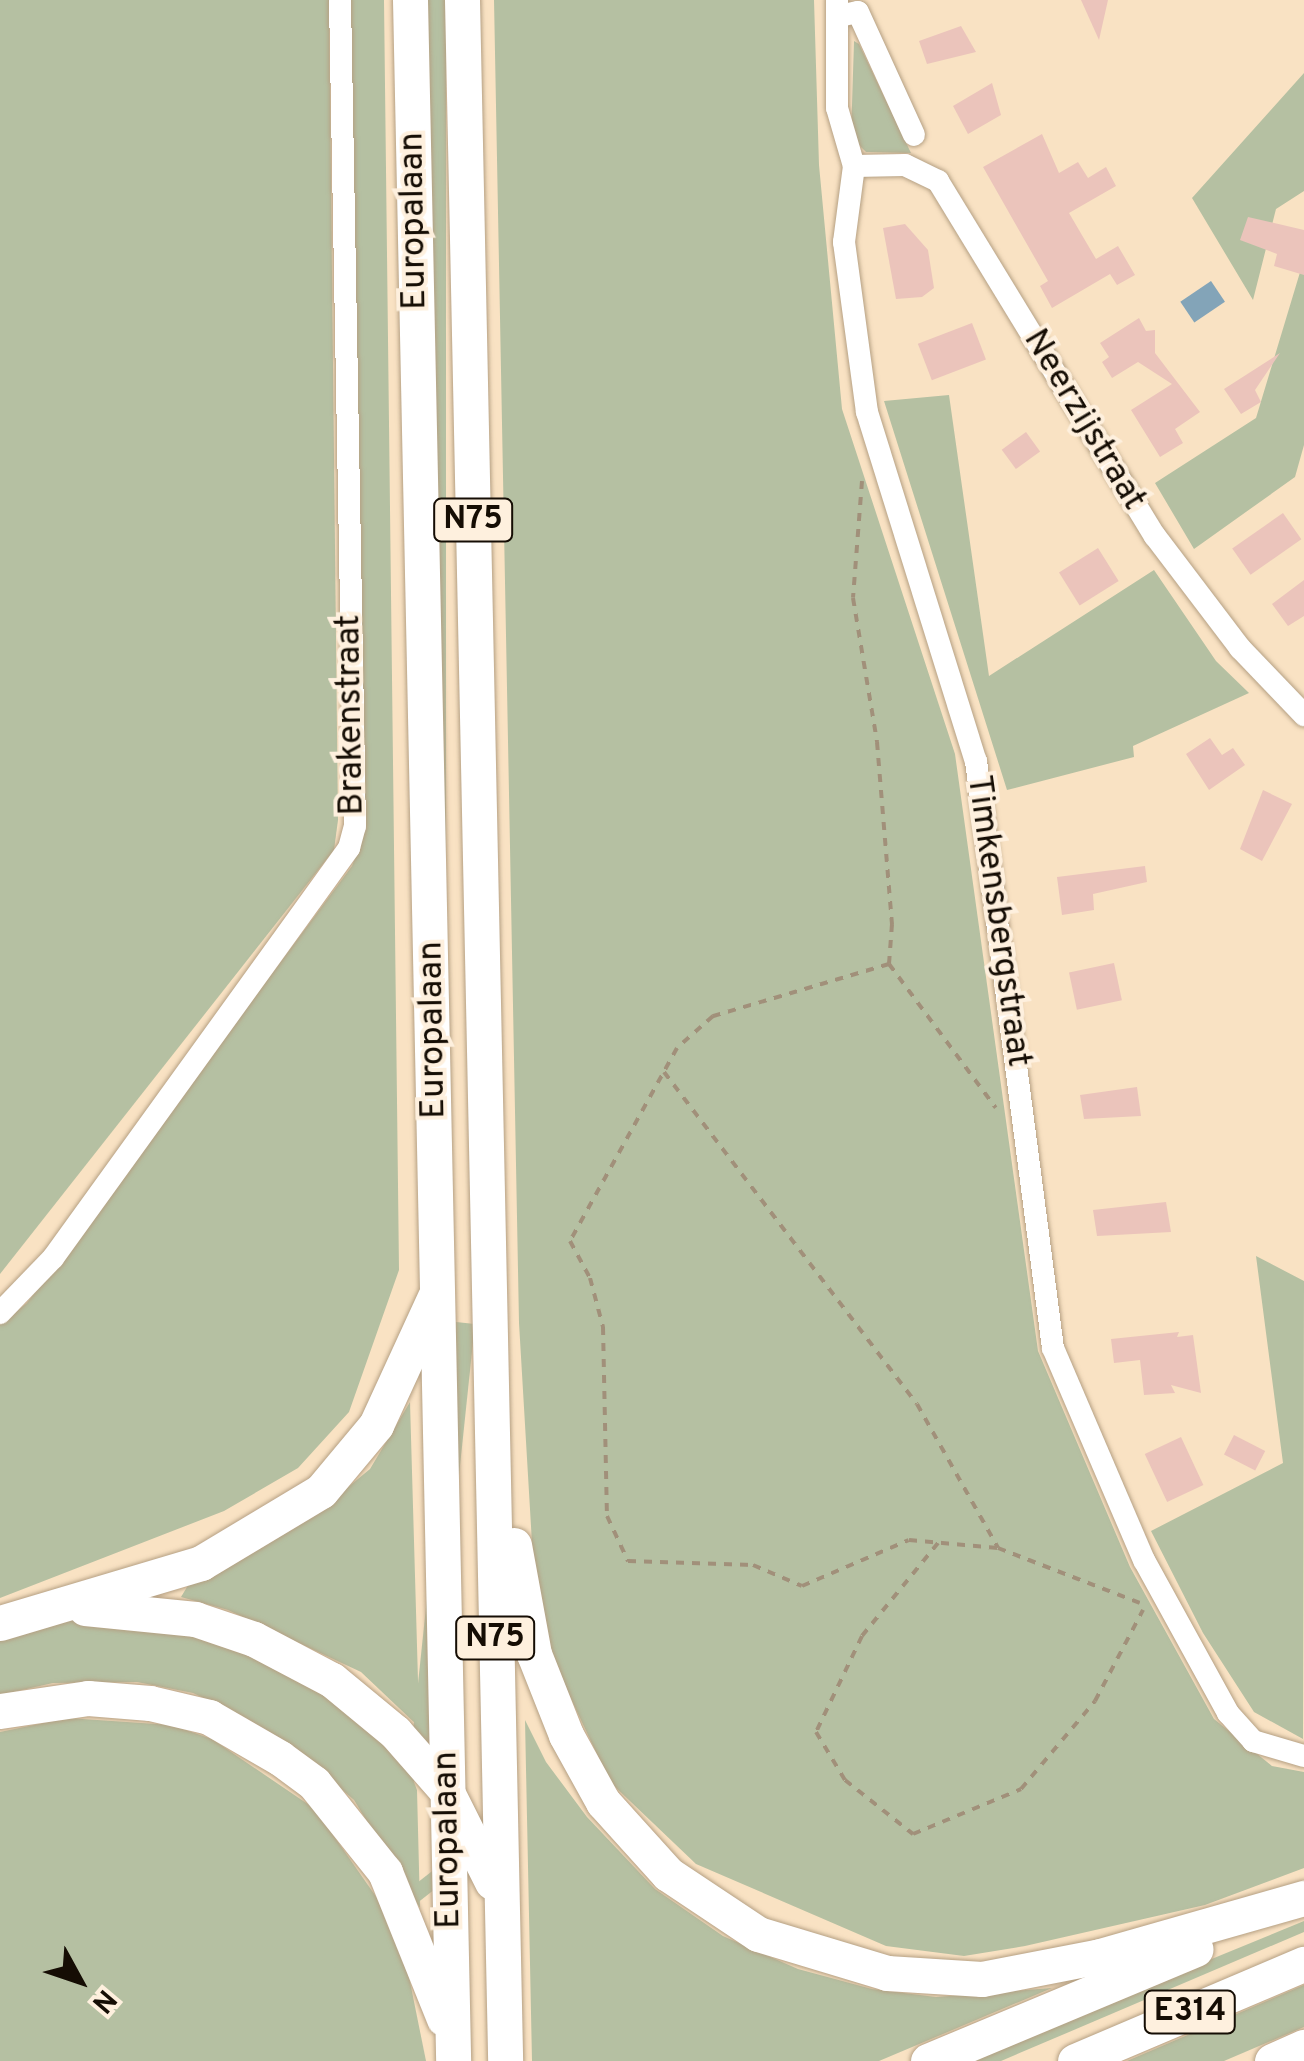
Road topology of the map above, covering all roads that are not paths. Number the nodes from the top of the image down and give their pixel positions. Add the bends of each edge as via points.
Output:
1 (340, 0) edge
2 (410, 0) edge
3 (462, 0) edge
4 (838, 8) edge
5 (914, 135) dead end
6 (854, 166) junction
7 (1304, 714) edge
8 (438, 1291) junction
9 (0, 1312) edge
10 (491, 1378) junction
11 (54, 1607) junction
12 (0, 1623) edge
13 (0, 1710) edge
14 (1304, 1756) edge
15 (446, 1790) junction
16 (499, 1898) junction
17 (1304, 1898) edge
18 (1253, 1917) junction
19 (1304, 1964) edge
20 (1304, 2047) edge
21 (453, 2051) edge
22 (505, 2061) edge
23 (928, 2061) edge
24 (1075, 2061) edge
25 (1272, 2061) edge

1 - 9 street, Brakenstraat via 352,837 335,876 54,1258
2 - 8 highway, Europalaan / N75
3 - 10 highway, Europalaan / N75
4 - 5 street via 858,12
4 - 6 street, Timkensbergstraat via 837,108
6 - 7 street, Neerzijstraat via 905,165 938,181 1155,536 1240,648
6 - 14 street, Timkensbergstraat via 844,242 868,412 976,761 1058,1367 1144,1560 1228,1713 1253,1741
8 - 11 highway via 376,1425 322,1491 202,1563
8 - 15 highway, Europalaan / N75
10 - 16 highway, Europalaan / N75
10 - 18 highway via 511,1456 514,1567 548,1696 603,1802 644,1853 694,1896 758,1934 832,1960 937,1979 1039,1969
11 - 12 highway
11 - 15 highway via 154,1612 254,1639 332,1680 395,1732
13 - 21 highway via 88,1698 150,1703 209,1717 314,1783 385,1872
15 - 16 highway
15 - 21 highway, Europalaan / N75
16 - 22 highway, Europalaan / N75
17 - 18 highway
18 - 23 highway via 1218,1939
19 - 24 highway, E314
20 - 25 highway, E314

